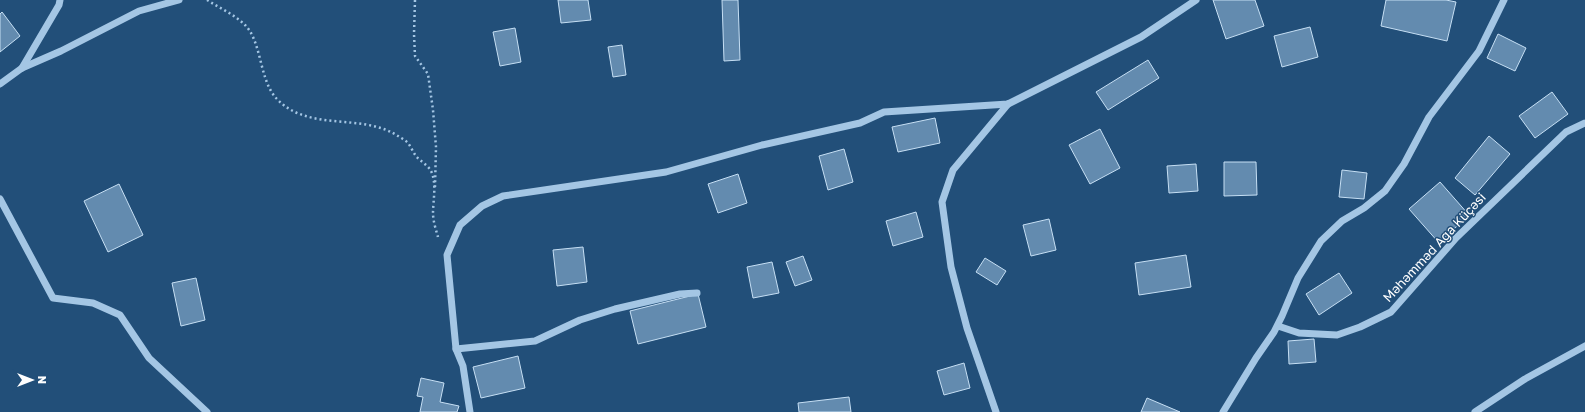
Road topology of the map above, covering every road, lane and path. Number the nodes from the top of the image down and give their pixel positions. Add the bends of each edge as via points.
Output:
1 (60, 0) edge
2 (179, 0) edge
3 (208, 0) edge
4 (415, 0) edge
5 (1196, 0) edge
6 (1504, 0) edge
7 (22, 68) junction
8 (0, 84) edge
9 (1008, 104) junction
10 (1585, 123) edge
11 (435, 191) junction
12 (0, 198) edge
13 (447, 255) junction
14 (697, 293) dead end
15 (1278, 326) junction
16 (1585, 346) edge
17 (456, 349) junction
18 (207, 412) edge
19 (470, 412) edge
20 (996, 412) edge
21 (1223, 412) edge
22 (1475, 412) edge

1 - 7 street
2 - 7 street via 139,11
3 - 11 path via 246,26 255,43 266,80 275,97 287,108 303,116 347,124 366,124 389,131 408,143 416,157 431,171
4 - 11 path via 415,56 428,74 433,110 436,147
5 - 9 street via 1141,38
6 - 15 street via 1479,51 1429,117 1404,164 1385,190 1364,208 1342,221 1321,241 1298,278
7 - 8 street
9 - 13 street via 884,112 860,123 762,145 666,172 503,196 482,206 460,224
9 - 20 street via 953,170 942,202 951,267 967,328
10 - 15 street, Məhəmməd Ağa Küçəsi via 1566,132 1467,227 1391,312 1337,335 1299,333
11 - 13 path via 434,221 439,241
12 - 18 street via 53,298 93,304 120,315 149,358
13 - 17 street
14 - 17 street via 680,294 615,309 580,320 535,341
15 - 21 street
16 - 22 street via 1525,379
17 - 19 street via 463,366

